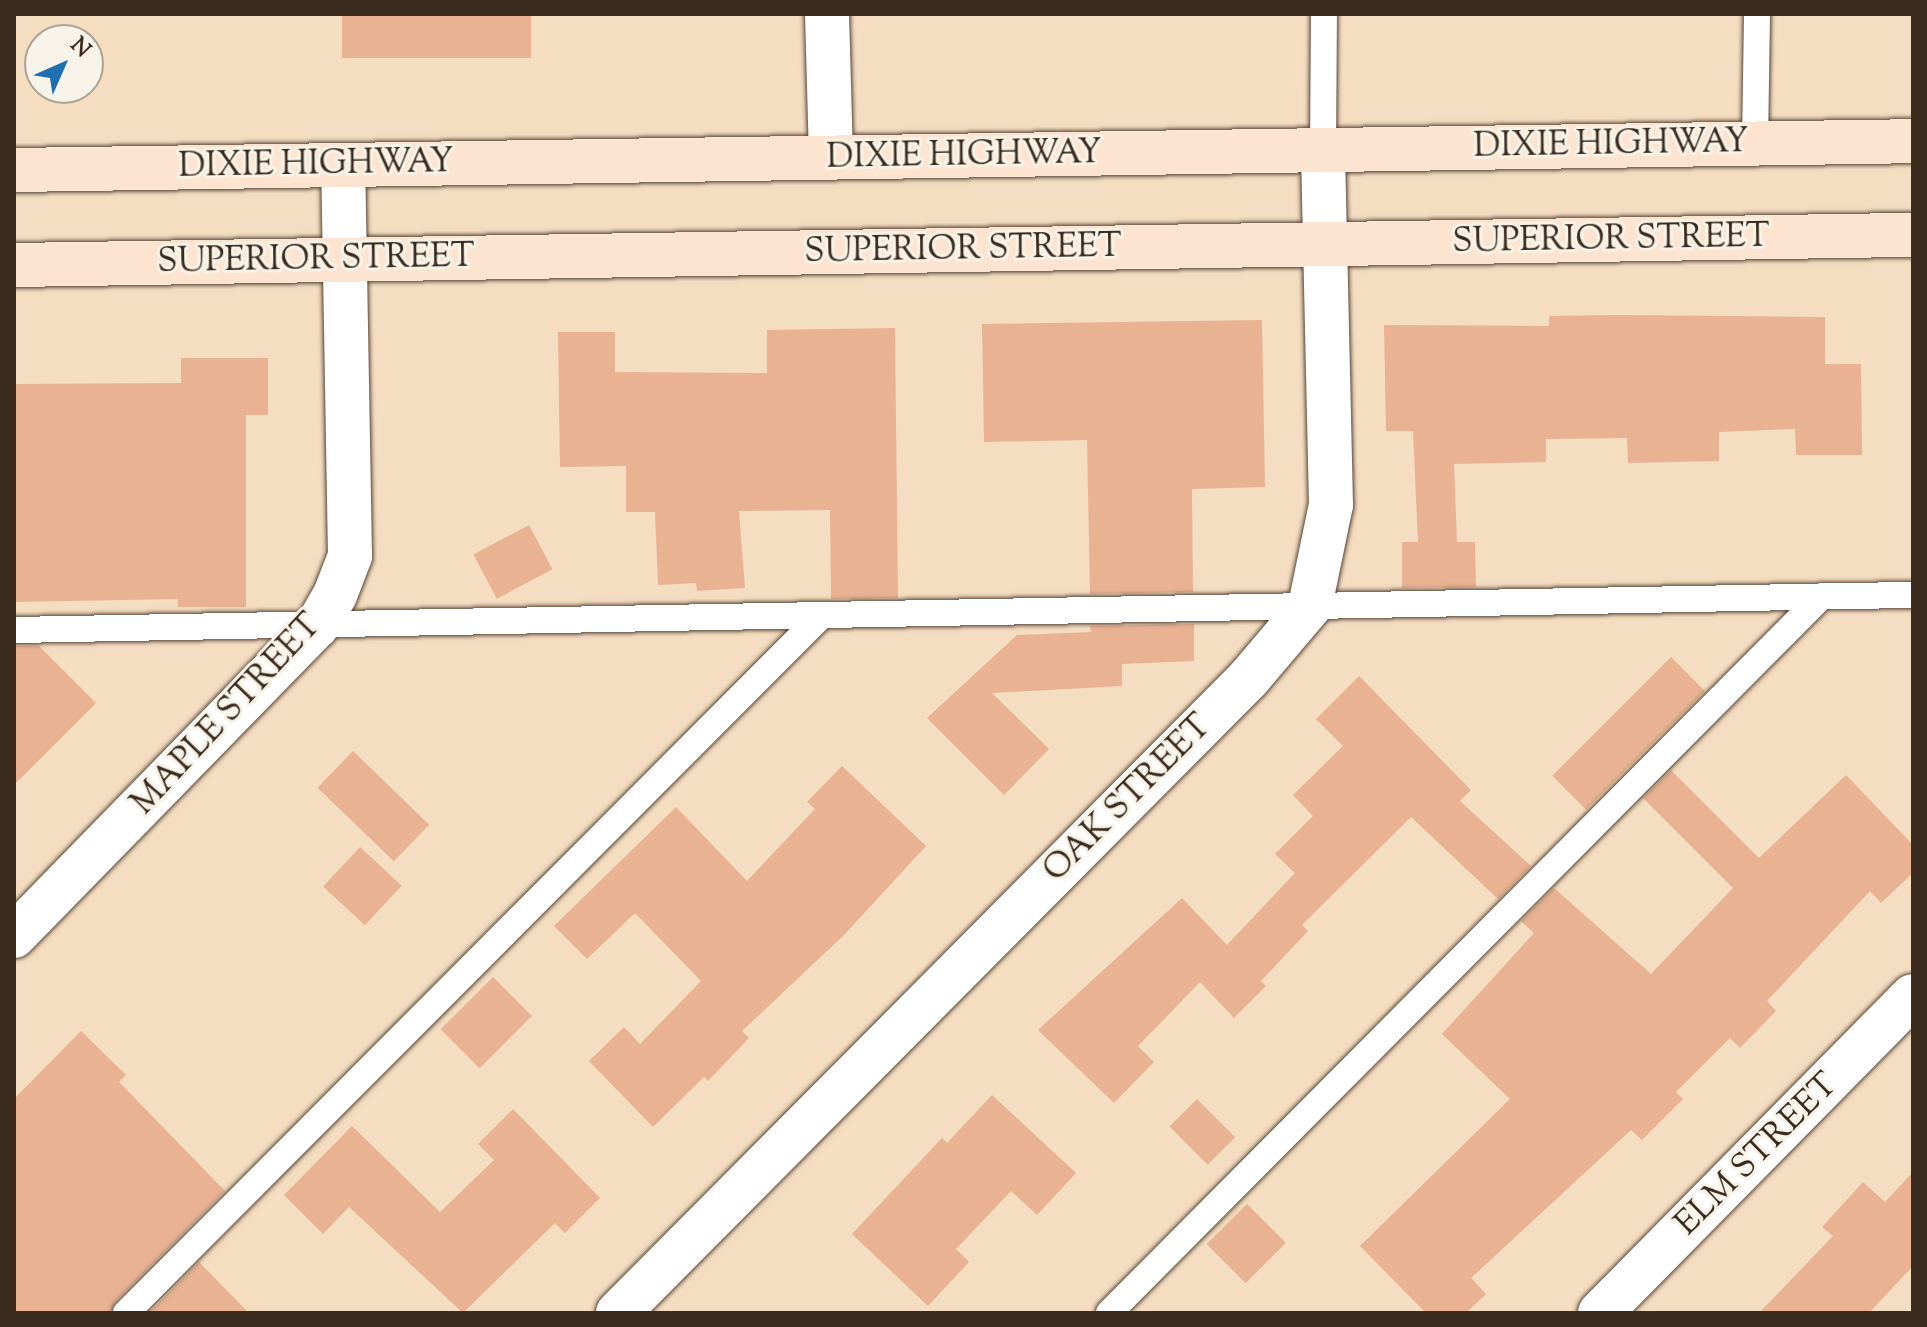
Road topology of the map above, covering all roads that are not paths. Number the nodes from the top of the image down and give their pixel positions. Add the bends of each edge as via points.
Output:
1 (827, 14) edge
2 (1324, 14) edge
3 (1757, 14) edge
4 (1913, 141) edge
5 (1755, 143) junction
6 (1323, 150) junction
7 (831, 158) junction
8 (343, 165) junction
9 (14, 170) edge
10 (1913, 235) edge
11 (1325, 244) junction
12 (346, 260) junction
13 (14, 265) edge
14 (1913, 595) edge
15 (1822, 596) junction
16 (1310, 606) junction
17 (821, 616) junction
18 (317, 626) junction
19 (14, 630) edge
20 (14, 936) edge
21 (1913, 996) edge
22 (126, 1313) edge
23 (618, 1313) edge
24 (1109, 1313) edge
25 (1600, 1313) edge

1 - 7 street
2 - 6 lane
3 - 5 lane
4 - 5 main road, DIXIE HIGHWAY
5 - 6 main road, DIXIE HIGHWAY
6 - 7 main road, DIXIE HIGHWAY
6 - 11 street, OAK STREET
7 - 8 main road, DIXIE HIGHWAY
8 - 9 main road, DIXIE HIGHWAY
8 - 12 street, MAPLE STREET
10 - 11 main road, SUPERIOR STREET
11 - 12 main road, SUPERIOR STREET
11 - 16 street, OAK STREET via 1331,505
12 - 13 main road, SUPERIOR STREET
12 - 18 street, MAPLE STREET via 350,556
14 - 15 lane
15 - 16 lane
15 - 24 lane
16 - 17 lane
16 - 23 street, OAK STREET via 1249,678
17 - 18 lane
17 - 22 lane
18 - 19 lane
18 - 20 street, MAPLE STREET
21 - 25 street, ELM STREET

